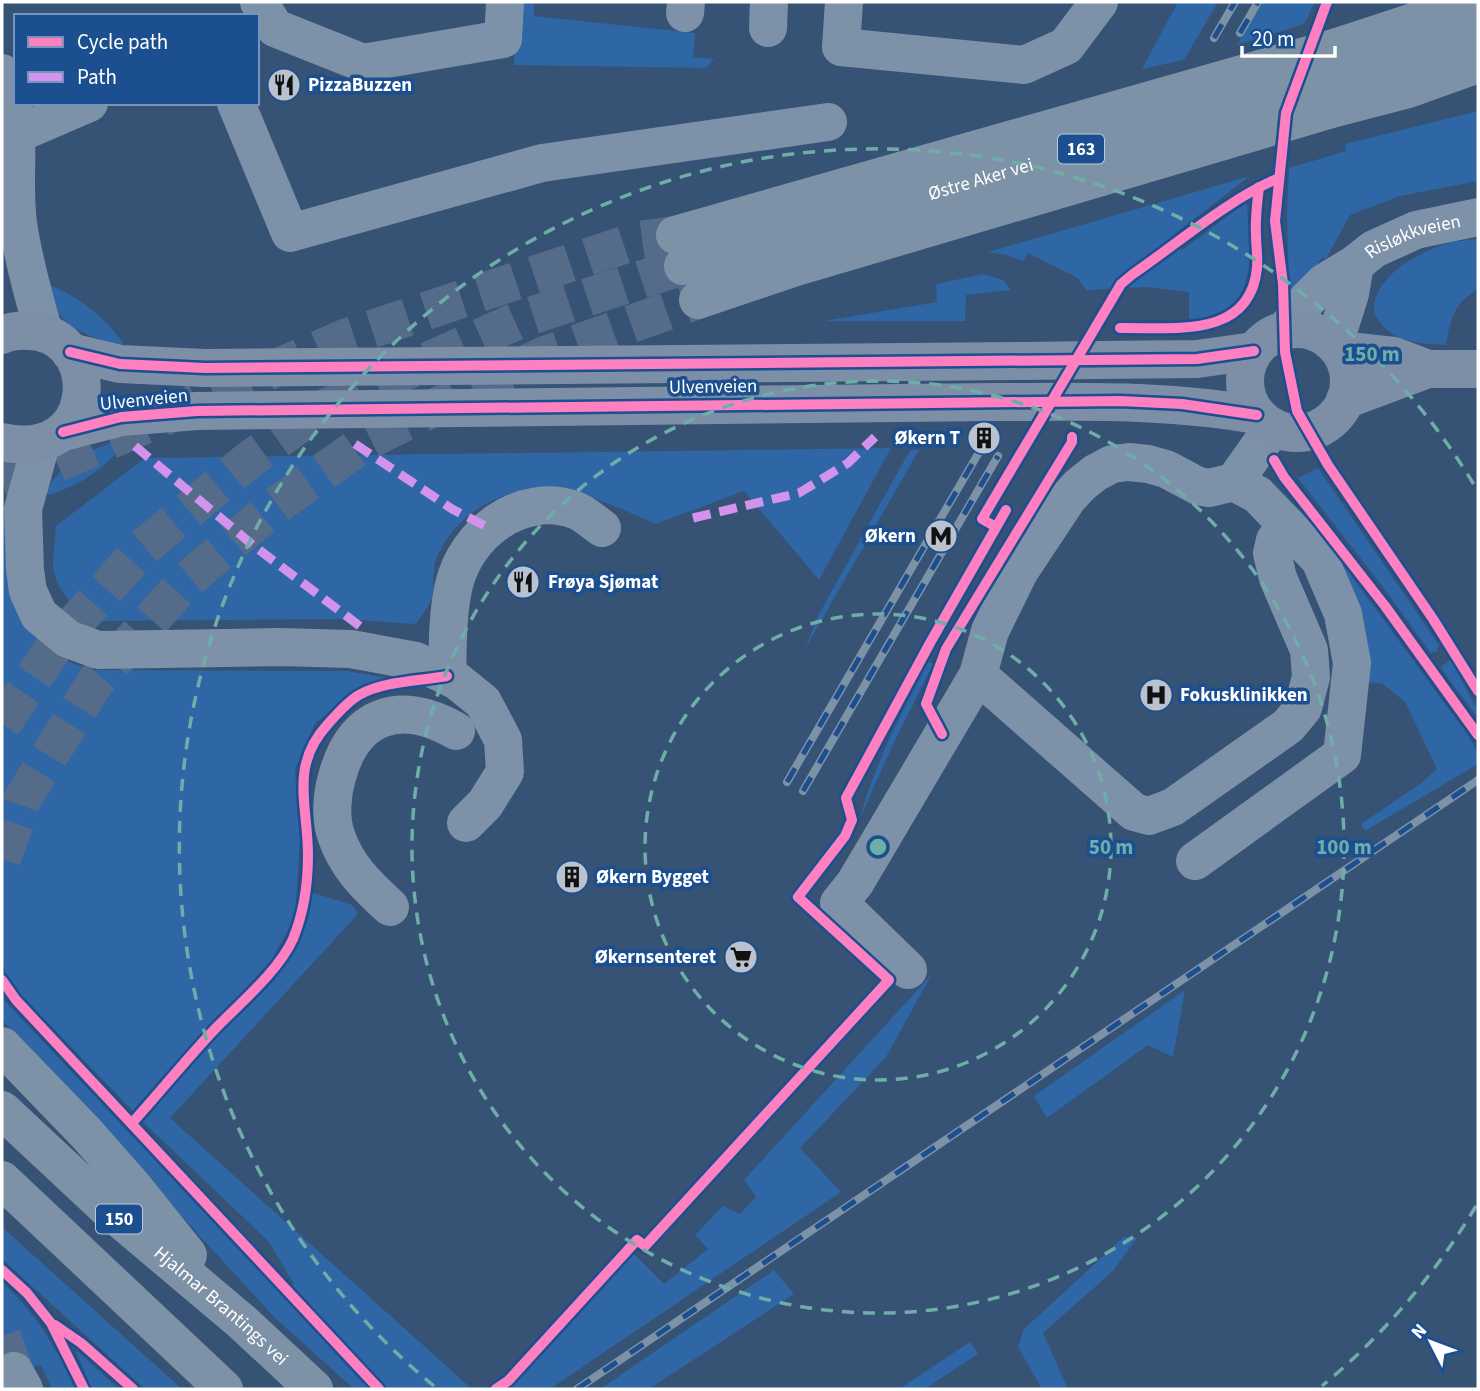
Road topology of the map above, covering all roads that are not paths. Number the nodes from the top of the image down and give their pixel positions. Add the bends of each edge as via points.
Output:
1 (505, 2) edge
2 (844, 2) edge
3 (1070, 2) edge
4 (1099, 2) edge
5 (1474, 2) edge
6 (263, 7) edge
7 (1435, 11) edge
8 (1478, 29) edge
9 (1066, 46) junction
10 (1478, 64) edge
11 (2, 73) edge
12 (1408, 89) junction
13 (1478, 89) edge
14 (84, 105) edge
15 (237, 105) edge
16 (828, 122) dead end
17 (17, 134) junction
18 (1478, 217) edge
19 (18, 222) junction
20 (1355, 264) junction
21 (685, 267) junction
22 (2, 281) edge
23 (2, 335) edge
24 (1269, 341) junction
25 (57, 343) junction
26 (1336, 347) junction
27 (1428, 369) junction
28 (1478, 369) edge
29 (1345, 400) junction
30 (1265, 421) junction
31 (52, 438) junction
32 (2, 443) edge
33 (1234, 482) junction
34 (23, 509) junction
35 (1287, 525) junction
36 (602, 528) dead end
37 (978, 674) junction
38 (447, 676) junction
39 (456, 731) dead end
40 (466, 823) dead end
41 (1195, 861) dead end
42 (390, 907) dead end
43 (919, 963) dead end
44 (2, 1046) edge
45 (2, 1110) edge
46 (2, 1180) edge
47 (242, 1322) junction
48 (224, 1389) edge
49 (314, 1389) edge

1 - 6 street via 503,39 363,63 275,28
2 - 9 street via 841,47 1024,65
3 - 9 street
4 - 9 street
5 - 7 highway, 163
7 - 21 highway, 163
8 - 21 highway, Østre Aker vei / 163 via 1349,72
10 - 12 highway, Østre Aker vei / 163
11 - 17 street
12 - 13 highway
12 - 21 highway, Østre Aker vei / 163 via 796,267
14 - 17 street
15 - 16 street via 290,233 542,163
17 - 19 street
18 - 20 street, Risløkkveien via 1416,230 1374,249
19 - 22 street
19 - 25 street
20 - 24 street, Risløkkveien via 1325,282
20 - 26 street, Risløkkveien
23 - 25 main road, Ulvenveien via 24,330
24 - 25 main road, Ulvenveien, bridge via 1197,359 205,368 120,364
24 - 26 main road, Ulvenveien via 1311,331
24 - 30 main road via 1247,368 1245,386 1250,404
25 - 31 main road, Ulvenveien via 79,367 82,384 74,418
26 - 27 main road, Ulvenveien via 1394,356
26 - 29 main road via 1348,369
27 - 28 main road, Ulvenveien
27 - 29 main road, Ulvenveien
29 - 30 main road, Ulvenveien via 1328,423 1315,430 1286,432
30 - 31 main road, Ulvenveien, bridge via 1182,404 1076,402 197,411 121,417
30 - 33 street
31 - 32 main road, Ulvenveien via 21,447
31 - 34 street
32 - 34 street via 12,488
33 - 35 street via 1258,495
33 - 37 street via 1198,486 1166,469 1129,462 1095,473 1068,498 1019,572 990,631
34 - 38 street via 28,591 39,615 68,639 98,650 351,649 416,661
35 - 37 street via 1272,553 1309,650 1311,677 1303,708 1288,726 1173,807 1149,816 1134,812
35 - 41 street via 1320,560 1343,614 1352,663 1342,755
36 - 38 street via 577,511 554,505 526,507 484,532 454,583
37 - 43 street via 839,903
38 - 40 street via 483,702 503,740 505,772 485,804
39 - 42 street via 435,719 390,715 362,728 343,754 333,792 335,833 350,867
44 - 47 highway via 131,1184
45 - 47 highway, Hjalmar Brantings vei / 150 via 108,1209
46 - 48 highway, 150
47 - 49 highway, Hjalmar Brantings vei / 150

